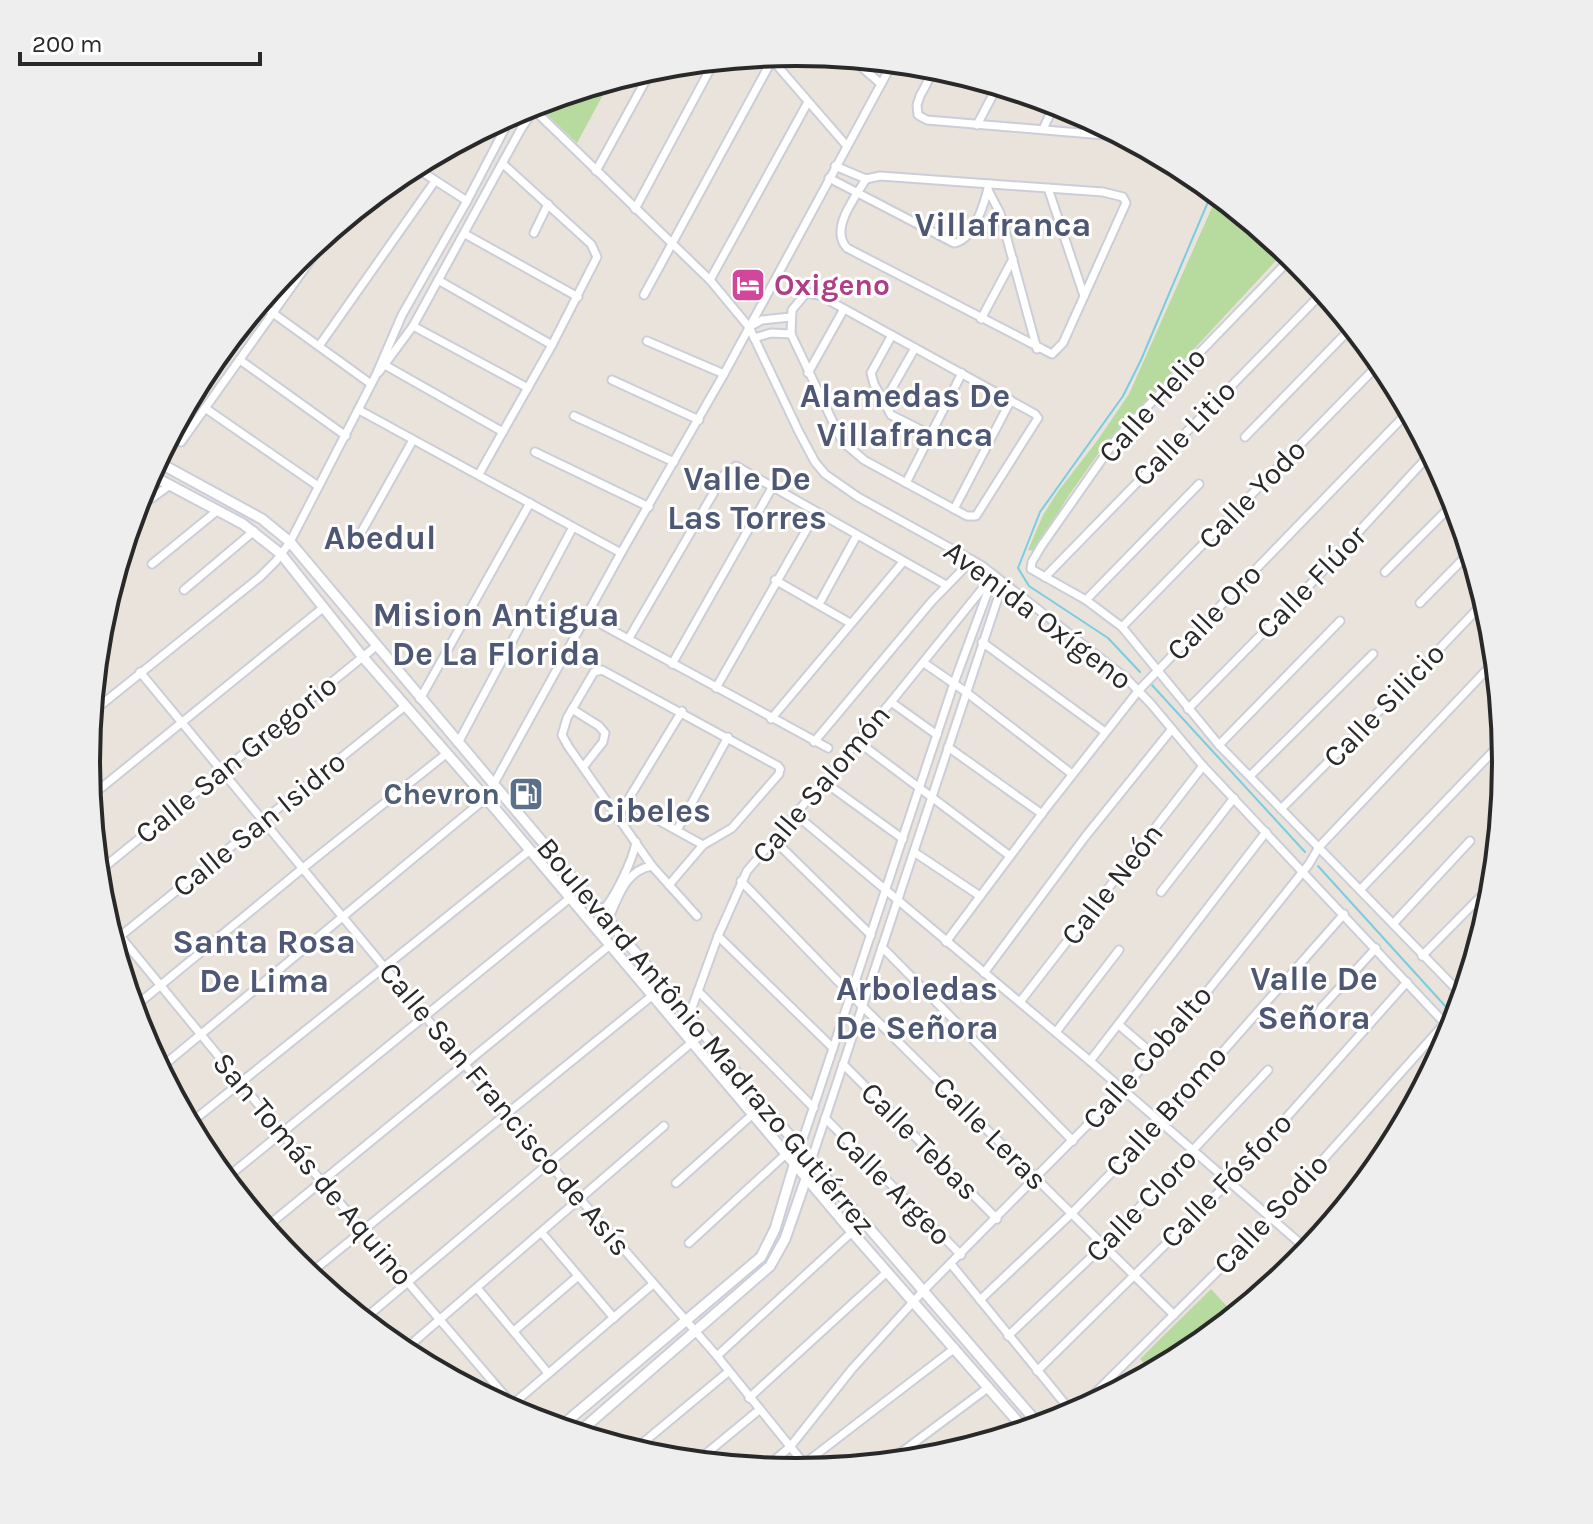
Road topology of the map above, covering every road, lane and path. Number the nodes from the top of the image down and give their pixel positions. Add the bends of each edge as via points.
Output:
1 (778, 66) edge
2 (765, 67) edge
3 (864, 69) edge
4 (709, 72) edge
5 (887, 72) edge
6 (929, 79) edge
7 (644, 83) edge
8 (880, 83) junction
9 (993, 95) edge
10 (808, 102) junction
11 (543, 114) edge
12 (1050, 114) edge
13 (526, 121) edge
14 (977, 125) junction
15 (1043, 129) junction
16 (503, 131) edge
17 (1096, 134) edge
18 (846, 145) junction
19 (503, 164) junction
20 (835, 166) junction
21 (596, 171) junction
22 (425, 174) edge
23 (829, 178) junction
24 (866, 179) junction
25 (435, 181) junction
26 (988, 187) junction
27 (1048, 188) junction
28 (858, 193) junction
29 (467, 201) junction
30 (548, 204) junction
31 (635, 209) junction
32 (534, 233) dead end
33 (465, 234) junction
34 (671, 242) junction
35 (1013, 259) junction
36 (1284, 265) edge
37 (304, 270) edge
38 (438, 280) junction
39 (710, 280) junction
40 (644, 295) dead end
41 (578, 297) junction
42 (1084, 297) junction
43 (1316, 299) edge
44 (268, 309) edge
45 (844, 309) junction
46 (274, 313) junction
47 (790, 317) junction
48 (981, 319) junction
49 (413, 326) junction
50 (749, 327) junction
51 (791, 334) junction
52 (1345, 334) edge
53 (892, 335) junction
54 (754, 338) junction
55 (647, 341) dead end
56 (552, 345) junction
57 (319, 346) junction
58 (915, 348) junction
59 (1037, 349) junction
60 (240, 360) junction
61 (382, 364) junction
62 (1372, 371) edge
63 (808, 373) junction
64 (962, 373) junction
65 (724, 374) junction
66 (612, 380) dead end
67 (371, 384) junction
68 (528, 388) junction
69 (1011, 400) junction
70 (883, 404) junction
71 (205, 408) junction
72 (359, 410) junction
73 (574, 416) dead end
74 (1402, 419) edge
75 (699, 420) junction
76 (503, 432) junction
77 (931, 435) junction
78 (346, 436) junction
79 (1245, 437) dead end
80 (413, 440) junction
81 (181, 442) dead end
82 (535, 452) dead end
83 (1424, 461) edge
84 (674, 462) junction
85 (166, 467) edge
86 (479, 474) junction
87 (160, 480) edge
88 (906, 483) junction
89 (1199, 484) dead end
90 (170, 485) junction
91 (318, 486) junction
92 (773, 486) junction
93 (152, 498) edge
94 (530, 503) junction
95 (649, 507) junction
96 (954, 509) junction
97 (218, 510) junction
98 (1446, 511) edge
99 (816, 513) junction
100 (573, 527) junction
101 (254, 531) junction
102 (362, 531) dead end
103 (857, 535) junction
104 (290, 542) junction
105 (621, 553) junction
106 (281, 554) junction
107 (972, 560) junction
108 (1462, 560) edge
109 (903, 562) junction
110 (152, 564) dead end
111 (1031, 569) joint
112 (1385, 572) dead end
113 (994, 575) junction
114 (1045, 577) junction
115 (775, 580) junction
116 (1003, 583) junction
117 (946, 585) junction
118 (184, 590) dead end
119 (1086, 600) junction
120 (1420, 603) dead end
121 (819, 604) junction
122 (324, 607) junction
123 (1476, 611) edge
124 (586, 616) junction
125 (1340, 621) dead end
126 (850, 623) junction
127 (1122, 627) junction
128 (629, 638) junction
129 (982, 642) junction
130 (375, 647) junction
131 (1373, 654) dead end
132 (362, 656) junction
133 (924, 663) junction
134 (672, 664) junction
135 (1158, 669) junction
136 (1487, 670) edge
137 (140, 672) junction
138 (954, 683) junction
139 (716, 688) junction
140 (1139, 690) junction
141 (966, 692) junction
142 (420, 699) junction
143 (891, 702) junction
144 (103, 703) edge
145 (405, 706) junction
146 (572, 709) junction
147 (1188, 709) junction
148 (682, 711) junction
149 (771, 719) junction
150 (182, 721) junction
151 (1172, 729) junction
152 (1105, 732) junction
153 (937, 735) junction
154 (728, 737) junction
155 (857, 741) junction
156 (814, 742) junction
157 (458, 743) junction
158 (1219, 745) junction
159 (948, 747) junction
160 (828, 748) dead end
161 (1492, 753) edge
162 (446, 754) junction
163 (584, 766) junction
164 (1203, 766) junction
165 (790, 767) dead end
166 (780, 769) junction
167 (222, 770) junction
168 (1072, 774) junction
169 (1250, 776) junction
170 (823, 781) junction
171 (493, 786) junction
172 (920, 787) junction
173 (101, 788) edge
174 (932, 797) junction
175 (486, 798) junction
176 (1234, 798) junction
177 (627, 803) junction
178 (1281, 809) junction
179 (795, 814) junction
180 (1042, 814) junction
181 (617, 818) junction
182 (264, 820) junction
183 (677, 830) junction
184 (1266, 832) junction
185 (773, 839) junction
186 (903, 839) junction
187 (1470, 841) dead end
188 (636, 842) junction
189 (703, 845) junction
190 (1319, 847) junction
191 (530, 850) junction
192 (914, 852) junction
193 (1010, 856) junction
194 (108, 864) edge
195 (652, 866) junction
196 (303, 868) junction
197 (1304, 870) junction
198 (741, 881) junction
199 (669, 885) junction
200 (886, 889) junction
201 (1360, 890) junction
202 (1161, 892) dead end
203 (980, 896) junction
204 (570, 898) junction
205 (1479, 898) edge
206 (898, 900) junction
207 (1344, 914) junction
208 (604, 916) junction
209 (697, 916) dead end
210 (344, 919) junction
211 (1393, 924) junction
212 (122, 934) edge
213 (871, 935) junction
214 (718, 936) junction
215 (946, 942) junction
216 (610, 945) junction
217 (882, 947) junction
218 (1376, 948) junction
219 (126, 949) edge
220 (1119, 950) dead end
221 (1422, 956) junction
222 (385, 967) junction
223 (984, 973) junction
224 (1407, 982) junction
225 (161, 985) junction
226 (1455, 988) edge
227 (698, 991) junction
228 (851, 994) junction
229 (653, 995) junction
230 (142, 1000) edge
231 (1020, 1002) junction
232 (862, 1006) junction
233 (424, 1016) junction
234 (689, 1016) junction
235 (1315, 1019) dead end
236 (1443, 1021) edge
237 (1119, 1025) junction
238 (1441, 1025) edge
239 (1056, 1032) junction
240 (703, 1033) junction
241 (201, 1034) junction
242 (693, 1042) junction
243 (833, 1048) junction
244 (1154, 1055) junction
245 (168, 1061) edge
246 (1090, 1061) junction
247 (843, 1064) junction
248 (465, 1065) junction
249 (1268, 1070) dead end
250 (242, 1083) junction
251 (1123, 1089) junction
252 (814, 1108) junction
253 (505, 1113) junction
254 (753, 1114) junction
255 (198, 1117) edge
256 (825, 1118) junction
257 (1160, 1123) junction
258 (664, 1126) dead end
259 (282, 1132) junction
260 (1073, 1141) junction
261 (800, 1148) junction
262 (787, 1153) junction
263 (1193, 1153) junction
264 (811, 1161) junction
265 (549, 1163) junction
266 (795, 1163) junction
267 (234, 1172) edge
268 (807, 1177) junction
269 (1035, 1179) junction
270 (322, 1182) junction
271 (1229, 1182) junction
272 (676, 1183) dead end
273 (580, 1199) junction
274 (1071, 1214) junction
275 (1271, 1218) junction
276 (997, 1219) junction
277 (273, 1221) edge
278 (363, 1230) junction
279 (852, 1232) junction
280 (542, 1233) junction
281 (689, 1243) dead end
282 (1300, 1243) edge
283 (1103, 1246) junction
284 (961, 1255) junction
285 (951, 1264) junction
286 (318, 1267) edge
287 (887, 1272) junction
288 (1133, 1276) junction
289 (577, 1277) junction
290 (407, 1282) junction
291 (653, 1284) junction
292 (478, 1289) junction
293 (924, 1290) junction
294 (980, 1300) junction
295 (915, 1302) junction
296 (371, 1313) edge
297 (1174, 1315) junction
298 (614, 1318) junction
299 (439, 1321) junction
300 (685, 1321) junction
301 (514, 1331) junction
302 (695, 1332) junction
303 (1008, 1336) junction
304 (413, 1343) edge
305 (955, 1348) junction
306 (717, 1356) junction
307 (1037, 1371) junction
308 (728, 1372) junction
309 (548, 1373) junction
310 (989, 1387) junction
311 (1101, 1387) edge
312 (495, 1389) edge
313 (749, 1398) junction
314 (518, 1400) edge
315 (1064, 1404) edge
316 (759, 1410) junction
317 (1032, 1417) edge
318 (569, 1420) edge
319 (1018, 1422) edge
320 (587, 1425) edge
321 (645, 1441) edge
322 (790, 1447) junction
323 (906, 1449) edge
324 (708, 1452) edge
325 (777, 1458) edge
326 (799, 1458) edge
327 (819, 1458) edge

1 - 10 street
2 - 34 street
3 - 8 street
4 - 31 street
5 - 8 street
6 - 14 street via 918,115 932,122
7 - 21 street
8 - 18 street
9 - 14 street
10 - 18 street
10 - 39 street
11 - 21 street, Avenida Oxígeno
12 - 15 street
13 - 19 street
14 - 15 street
15 - 17 street
16 - 29 street
18 - 20 street
19 - 30 street
19 - 33 street
20 - 23 street
20 - 24 street
21 - 31 street, Avenida Oxígeno
22 - 25 street
23 - 28 street
23 - 50 street
24 - 26 street
24 - 28 street
25 - 29 street
25 - 57 street
26 - 27 street
26 - 28 street via 972,229 959,243
26 - 35 street
27 - 42 street
27 - 42 street via 1126,199
28 - 48 street via 840,228 843,244
29 - 61 street via 402,315
30 - 32 street
30 - 41 street via 597,253
31 - 34 street, Avenida Oxígeno
33 - 38 street
33 - 41 street
34 - 39 street, Avenida Oxígeno
34 - 40 street
35 - 48 street
35 - 59 street
36 - 111 street, Calle Helio via 1117,438
37 - 46 street
38 - 49 street
38 - 56 street
39 - 50 street, Avenida Oxígeno
41 - 56 street
42 - 59 street via 1059,349 1052,354
43 - 114 street, Calle Litio
44 - 46 street
45 - 47 street via 811,293 800,298
45 - 53 street
45 - 63 street
46 - 57 street
46 - 60 street
47 - 50 street
47 - 51 street
48 - 59 street
49 - 61 street
49 - 68 street
50 - 54 street, Avenida Oxígeno
50 - 65 street
51 - 54 street
51 - 63 street
52 - 79 street
53 - 58 street
53 - 70 street via 871,373
54 - 107 street, Avenida Oxígeno via 825,474
55 - 65 street
56 - 68 street
57 - 67 street
58 - 64 street
58 - 70 street
60 - 71 street
60 - 78 street
61 - 67 street
61 - 76 street
62 - 127 street, Calle Yodo
63 - 88 street via 842,441
64 - 69 street
64 - 77 street
65 - 75 street
66 - 75 street
67 - 72 street
68 - 76 street
69 - 96 street
69 - 96 street via 1035,414 1037,423 976,516
70 - 77 street via 891,415
71 - 81 street
71 - 91 street
72 - 78 street
72 - 80 street
73 - 84 street
74 - 135 street, Calle Oro
75 - 84 street
76 - 86 street
77 - 88 street
78 - 91 street
80 - 86 street
80 - 102 street
82 - 95 street
83 - 147 street, Calle Flúor
84 - 95 street
85 - 104 street, Boulevard Antônio Madrazo Gutiérrez via 262,519
86 - 94 street
87 - 90 street, Boulevard Antônio Madrazo Gutiérrez
88 - 96 street
89 - 119 street
90 - 93 street
90 - 97 street, Boulevard Antônio Madrazo Gutiérrez
91 - 104 street
92 - 99 street
92 - 128 street via 736,466 728,470
92 - 134 street
94 - 100 street
94 - 142 street
95 - 105 street
97 - 101 street, Boulevard Antônio Madrazo Gutiérrez
97 - 110 street
98 - 112 street
99 - 103 street
99 - 115 street
100 - 105 street
100 - 157 street
101 - 106 street, Boulevard Antônio Madrazo Gutiérrez
101 - 118 street
103 - 109 street
103 - 121 street
104 - 106 street
104 - 130 street, Boulevard Antônio Madrazo Gutiérrez
105 - 124 street
106 - 122 street, Boulevard Antônio Madrazo Gutiérrez
106 - 137 street via 260,577
107 - 113 street, Avenida Oxígeno
107 - 117 street
108 - 120 street
109 - 117 street
109 - 126 street
111 - 114 street, Avenida Oxígeno
113 - 116 street, Avenida Oxígeno
113 - 133 street, Calle Salomón
113 - 138 street
114 - 119 street, Avenida Oxígeno
115 - 121 street
115 - 139 street
116 - 129 street
116 - 140 street, Avenida Oxígeno
117 - 156 street
119 - 127 street, Avenida Oxígeno
121 - 126 street
122 - 132 street, Boulevard Antônio Madrazo Gutiérrez
122 - 150 street
123 - 178 street, Calle Silicio
124 - 128 street
124 - 171 street
125 - 158 street
126 - 149 street
127 - 135 street, Avenida Oxígeno
128 - 134 street
129 - 141 street
129 - 152 street
130 - 132 street, Calle San Gregorio
130 - 142 street, Boulevard Antônio Madrazo Gutiérrez
131 - 169 street
132 - 145 street, Boulevard Antônio Madrazo Gutiérrez
132 - 167 street, Calle San Gregorio
133 - 138 street
133 - 143 street, Calle Salomón
134 - 139 street
135 - 140 street, Calle Oro
135 - 147 street, Avenida Oxígeno
136 - 190 street, Calle Cobalto
137 - 144 street
137 - 150 street, Calle San Francisco de Asís
138 - 141 street
138 - 153 street
139 - 149 street
140 - 151 street, Avenida Oxígeno
140 - 152 street, Calle Oro
141 - 159 street
141 - 168 street
142 - 157 street, Boulevard Antônio Madrazo Gutiérrez
143 - 153 street
143 - 155 street, Calle Salomón
145 - 162 street, Boulevard Antônio Madrazo Gutiérrez
145 - 182 street, Calle San Isidro
146 - 148 street via 597,669
146 - 163 street via 562,735
146 - 163 street via 605,733
147 - 158 street, Avenida Oxígeno
148 - 154 street
148 - 177 street
149 - 156 street
150 - 167 street, Calle San Francisco de Asís
150 - 173 street
151 - 164 street, Avenida Oxígeno
151 - 223 street
152 - 168 street, Calle Oro
153 - 172 street
154 - 166 street
154 - 183 street
155 - 170 street, Calle Salomón
155 - 172 street
156 - 160 street
157 - 171 street, Boulevard Antônio Madrazo Gutiérrez
158 - 169 street, Avenida Oxígeno
159 - 174 street
159 - 180 street
161 - 201 street
162 - 175 street, Boulevard Antônio Madrazo Gutiérrez
162 - 196 street
163 - 181 street
164 - 176 street, Avenida Oxígeno
164 - 231 street, Calle Neón
165 - 166 street
166 - 189 street via 732,828
167 - 182 street, Calle San Francisco de Asís
167 - 194 street, Calle San Gregorio
168 - 180 street, Calle Oro
169 - 178 street, Avenida Oxígeno
170 - 179 street, Calle Salomón
170 - 186 street
171 - 175 street
171 - 208 street, Boulevard Antônio Madrazo Gutiérrez
172 - 174 street
172 - 186 street
174 - 192 street
174 - 193 street
175 - 191 street, Boulevard Antônio Madrazo Gutiérrez
175 - 210 street
176 - 184 street, Avenida Oxígeno
176 - 202 street
177 - 181 street
177 - 183 street
178 - 190 street, Avenida Oxígeno
179 - 185 street, Calle Salomón
179 - 200 street
180 - 193 street, Calle Oro
181 - 188 street
182 - 196 street, Calle San Francisco de Asís
182 - 212 street, Calle San Isidro
183 - 189 street
184 - 197 street, Avenida Oxígeno
184 - 237 street
185 - 198 street, Calle Salomón
185 - 213 street
186 - 200 street
187 - 211 street
188 - 195 street
188 - 208 street
189 - 199 street
190 - 197 street, Calle Cobalto
190 - 201 street, Avenida Oxígeno
191 - 204 street, Boulevard Antônio Madrazo Gutiérrez
191 - 222 street
192 - 203 street
192 - 206 street
193 - 203 street, Calle Oro
195 - 199 street
195 - 208 street via 630,877
196 - 210 street, Calle San Francisco de Asís
196 - 225 street
197 - 207 street, Avenida Oxígeno
197 - 244 street, Calle Cobalto
198 - 214 street, Calle Salomón
198 - 228 street, Calle Leras
199 - 209 street
200 - 206 street
200 - 213 street
201 - 211 street, Avenida Oxígeno
203 - 215 street, Calle Oro
204 - 216 street, Boulevard Antônio Madrazo Gutiérrez
204 - 233 street
205 - 221 street
206 - 215 street
206 - 217 street
207 - 218 street, Avenida Oxígeno
207 - 257 street, Calle Bromo
208 - 234 street, Boulevard Antônio Madrazo Gutiérrez
210 - 222 street, Calle San Francisco de Asís
210 - 241 street
211 - 221 street, Avenida Oxígeno
213 - 228 street
214 - 227 street, Calle Salomón
214 - 243 street
215 - 223 street
216 - 229 street, Boulevard Antônio Madrazo Gutiérrez
216 - 248 street
217 - 232 street
217 - 260 street
218 - 224 street, Avenida Oxígeno
218 - 235 street
219 - 225 street, San Tomás de Aquino
220 - 239 street
221 - 226 street, Avenida Oxígeno
222 - 233 street, Calle San Francisco de Asís
222 - 250 street
223 - 231 street
224 - 236 street, Avenida Oxígeno
224 - 271 street, Calle Fósforo
225 - 230 street
225 - 241 street, San Tomás de Aquino
227 - 234 street, Calle Salomón
227 - 252 street, Calle Argeo
228 - 232 street, Calle Leras
228 - 243 street
229 - 242 street, Boulevard Antônio Madrazo Gutiérrez
229 - 253 street
231 - 239 street
232 - 247 street
232 - 269 street, Calle Leras
233 - 248 street, Calle San Francisco de Asís
233 - 259 street
234 - 240 street, Boulevard Antônio Madrazo Gutiérrez
237 - 244 street
237 - 246 street
238 - 275 street, Calle Sodio
239 - 246 street
240 - 242 street
240 - 261 street, Boulevard Antônio Madrazo Gutiérrez
241 - 245 street
241 - 250 street, San Tomás de Aquino
242 - 254 street, Boulevard Antônio Madrazo Gutiérrez
242 - 265 street
243 - 252 street
244 - 251 street, Calle Cobalto
246 - 251 street
247 - 256 street
247 - 276 street, Calle Tebas
248 - 253 street, Calle San Francisco de Asís
248 - 270 street
249 - 263 street, Calle Cloro
250 - 255 street
250 - 259 street, San Tomás de Aquino
251 - 257 street
251 - 260 street, Calle Cobalto
252 - 261 street
253 - 265 street, Calle San Francisco de Asís
253 - 278 street
254 - 262 street, Boulevard Antônio Madrazo Gutiérrez
254 - 272 street
256 - 264 street
256 - 284 street, Calle Argeo
257 - 263 street
257 - 274 street, Calle Bromo
258 - 273 street
259 - 267 street
259 - 270 street, San Tomás de Aquino
260 - 269 street, Calle Cobalto
261 - 264 street, Boulevard Antônio Madrazo Gutiérrez
261 - 266 street
262 - 266 street, Boulevard Antônio Madrazo Gutiérrez
262 - 281 street
263 - 271 street
263 - 283 street, Calle Cloro
264 - 268 street
264 - 293 street, Boulevard Antônio Madrazo Gutiérrez
265 - 273 street, Calle San Francisco de Asís
265 - 290 street
266 - 268 street, Boulevard Antônio Madrazo Gutiérrez
266 - 300 street via 761,1257
268 - 279 street, Boulevard Antônio Madrazo Gutiérrez
268 - 302 street via 778,1255
269 - 274 street, Calle Leras
269 - 276 street, Calle Cobalto
270 - 277 street
270 - 278 street, San Tomás de Aquino
271 - 275 street
271 - 288 street, Calle Fósforo
273 - 280 street
273 - 291 street, Calle San Francisco de Asís
274 - 283 street, Calle Leras
274 - 294 street, Calle Bromo
275 - 282 street
275 - 297 street, Calle Sodio
276 - 284 street, Calle Cobalto
278 - 286 street
278 - 290 street, San Tomás de Aquino
279 - 287 street, Boulevard Antônio Madrazo Gutiérrez
279 - 306 street
280 - 289 street
280 - 292 street
283 - 288 street, Calle Leras
283 - 303 street, Calle Cloro
284 - 285 street, Calle Cobalto
285 - 293 street, Calle Cobalto
285 - 294 street
287 - 295 street, Boulevard Antônio Madrazo Gutiérrez
287 - 313 street
288 - 297 street, Calle Leras
288 - 307 street, Calle Fósforo
289 - 298 street
289 - 301 street
290 - 296 street
290 - 299 street, San Tomás de Aquino
291 - 298 street
291 - 300 street, Calle San Francisco de Asís
292 - 299 street
292 - 301 street
293 - 295 street, Calle Cobalto
293 - 317 street, Boulevard Antônio Madrazo Gutiérrez
294 - 303 street
295 - 305 street, Boulevard Antônio Madrazo Gutiérrez
295 - 322 street, Calle Cobalto
297 - 311 street, Calle Sodio
298 - 309 street
299 - 304 street
299 - 312 street, San Tomás de Aquino
300 - 302 street, Calle San Francisco de Asís
300 - 318 street
301 - 309 street
302 - 306 street, Calle San Francisco de Asís
302 - 320 street
303 - 307 street
305 - 310 street, Boulevard Antônio Madrazo Gutiérrez
305 - 327 street
306 - 308 street, Calle San Francisco de Asís
307 - 315 street
308 - 313 street, Calle San Francisco de Asís
308 - 321 street
309 - 314 street
310 - 319 street, Boulevard Antônio Madrazo Gutiérrez
310 - 323 street
313 - 316 street, Calle San Francisco de Asís
316 - 322 street, Calle San Francisco de Asís
316 - 324 street
322 - 325 street, Calle Cobalto
322 - 326 street, Calle San Francisco de Asís

